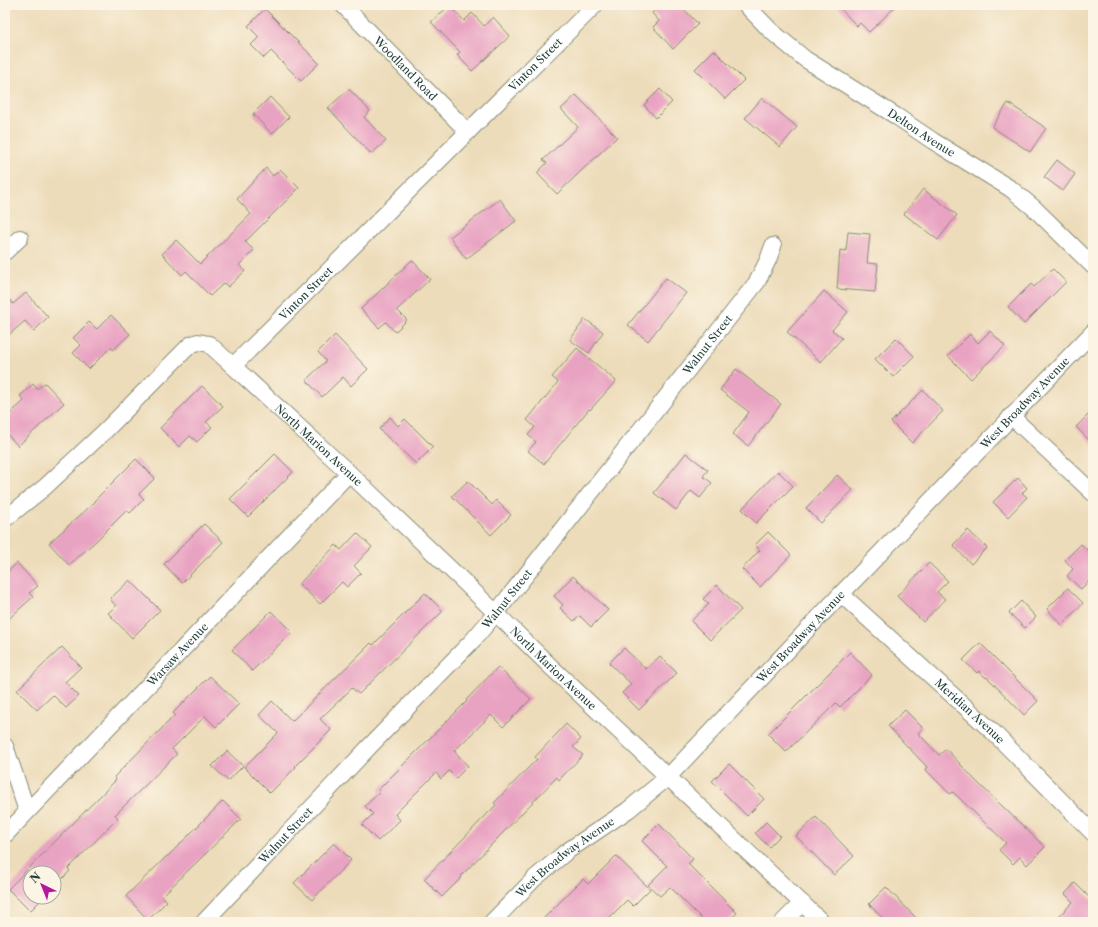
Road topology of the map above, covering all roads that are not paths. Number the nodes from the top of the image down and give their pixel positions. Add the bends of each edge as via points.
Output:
1 (343, 5) edge
2 (596, 5) edge
3 (746, 5) edge
4 (468, 132) junction
5 (20, 238) dead end
6 (773, 246) dead end
7 (5, 252) edge
8 (1093, 266) edge
9 (1093, 332) edge
10 (233, 366) junction
11 (1011, 416) junction
12 (349, 473) junction
13 (1093, 493) edge
14 (5, 519) edge
15 (841, 594) junction
16 (496, 613) junction
17 (5, 746) edge
18 (668, 777) junction
19 (27, 811) junction
20 (1093, 833) edge
21 (5, 835) edge
22 (802, 903) junction
23 (204, 922) edge
24 (492, 922) edge
25 (783, 922) edge
26 (822, 922) edge

1 - 4 street, Woodland Road
2 - 4 street, Vinton Street
3 - 8 street, Delton Avenue via 771,31 806,59 1010,189 1034,208
4 - 10 street, Vinton Street
5 - 7 street
6 - 16 street, Walnut Street via 757,282
9 - 11 street, West Broadway Avenue
10 - 12 street, North Marion Avenue
10 - 14 street via 209,344 198,342 190,345 99,437 45,487
11 - 13 street
11 - 15 street, West Broadway Avenue
12 - 16 street, North Marion Avenue
12 - 19 street, Warsaw Avenue
15 - 18 street, West Broadway Avenue
15 - 20 street, Meridian Avenue via 993,732
16 - 18 street, North Marion Avenue
16 - 23 street, Walnut Street via 474,640
17 - 19 street
18 - 22 street, North Marion Avenue
18 - 24 street, West Broadway Avenue via 628,810 566,852 535,878
19 - 21 street, Warsaw Avenue
22 - 25 street
22 - 26 street, North Marion Avenue

